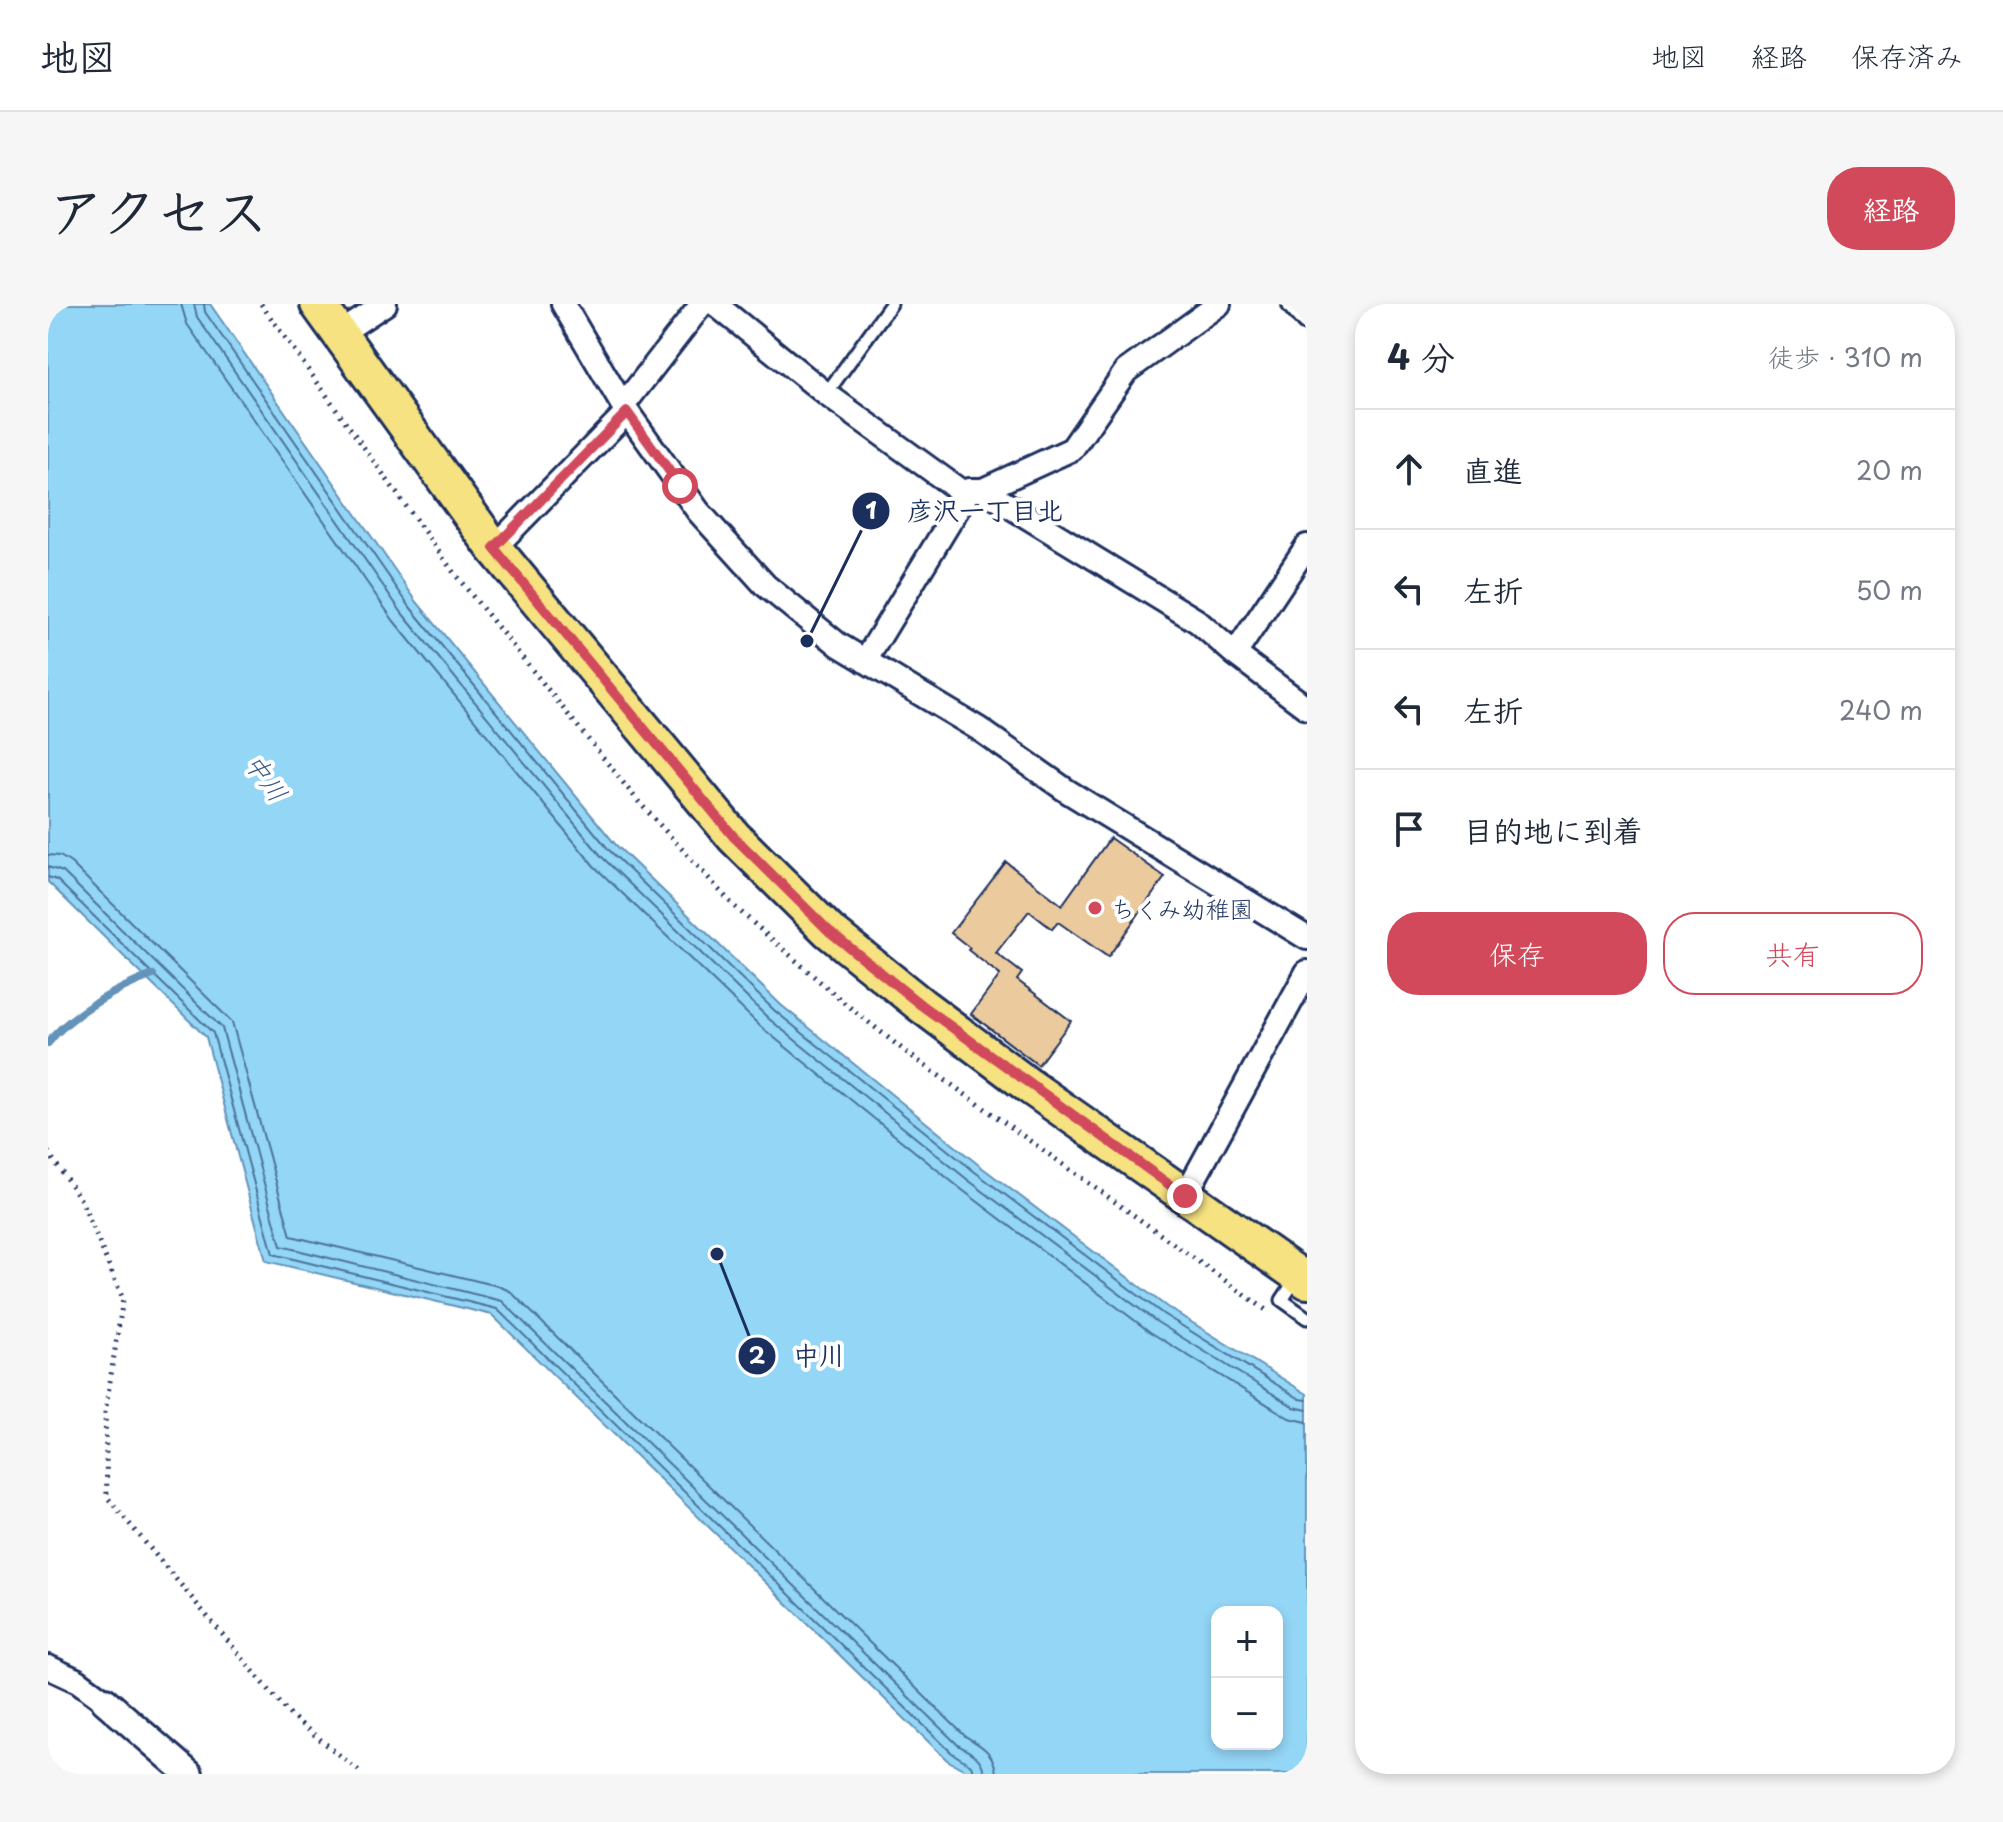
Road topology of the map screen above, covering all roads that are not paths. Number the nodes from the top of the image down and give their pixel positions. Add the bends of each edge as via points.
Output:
1 (318, 304) edge
2 (385, 304) edge
3 (563, 304) edge
4 (702, 304) edge
5 (715, 304) edge
6 (891, 304) edge
7 (1219, 304) edge
8 (1294, 304) edge
9 (1307, 319) edge
10 (339, 334) junction
11 (826, 394) junction
12 (625, 409) junction
13 (974, 492) junction
14 (1307, 546) edge
15 (494, 548) junction
16 (1235, 654) junction
17 (865, 661) junction
18 (1307, 708) edge
19 (1307, 938) edge
20 (1307, 972) edge
21 (1185, 1196) junction
22 (1303, 1278) edge
23 (1307, 1318) edge
24 (48, 1667) edge
25 (105, 1701) joint
26 (189, 1774) edge

1 - 10 main road
2 - 10 street
3 - 12 street
4 - 12 street
5 - 11 street
6 - 11 lane
7 - 13 street via 1126,371 1072,449
8 - 9 street
10 - 15 main road
11 - 13 street
12 - 15 street
12 - 17 street via 735,555 801,615
13 - 16 street via 1197,621
13 - 17 street
14 - 16 street
15 - 21 main road via 734,837 829,931 933,1014
16 - 18 street
17 - 19 street
20 - 21 street
21 - 22 main road
22 - 23 lane via 1282,1300
24 - 25 street
25 - 26 street

